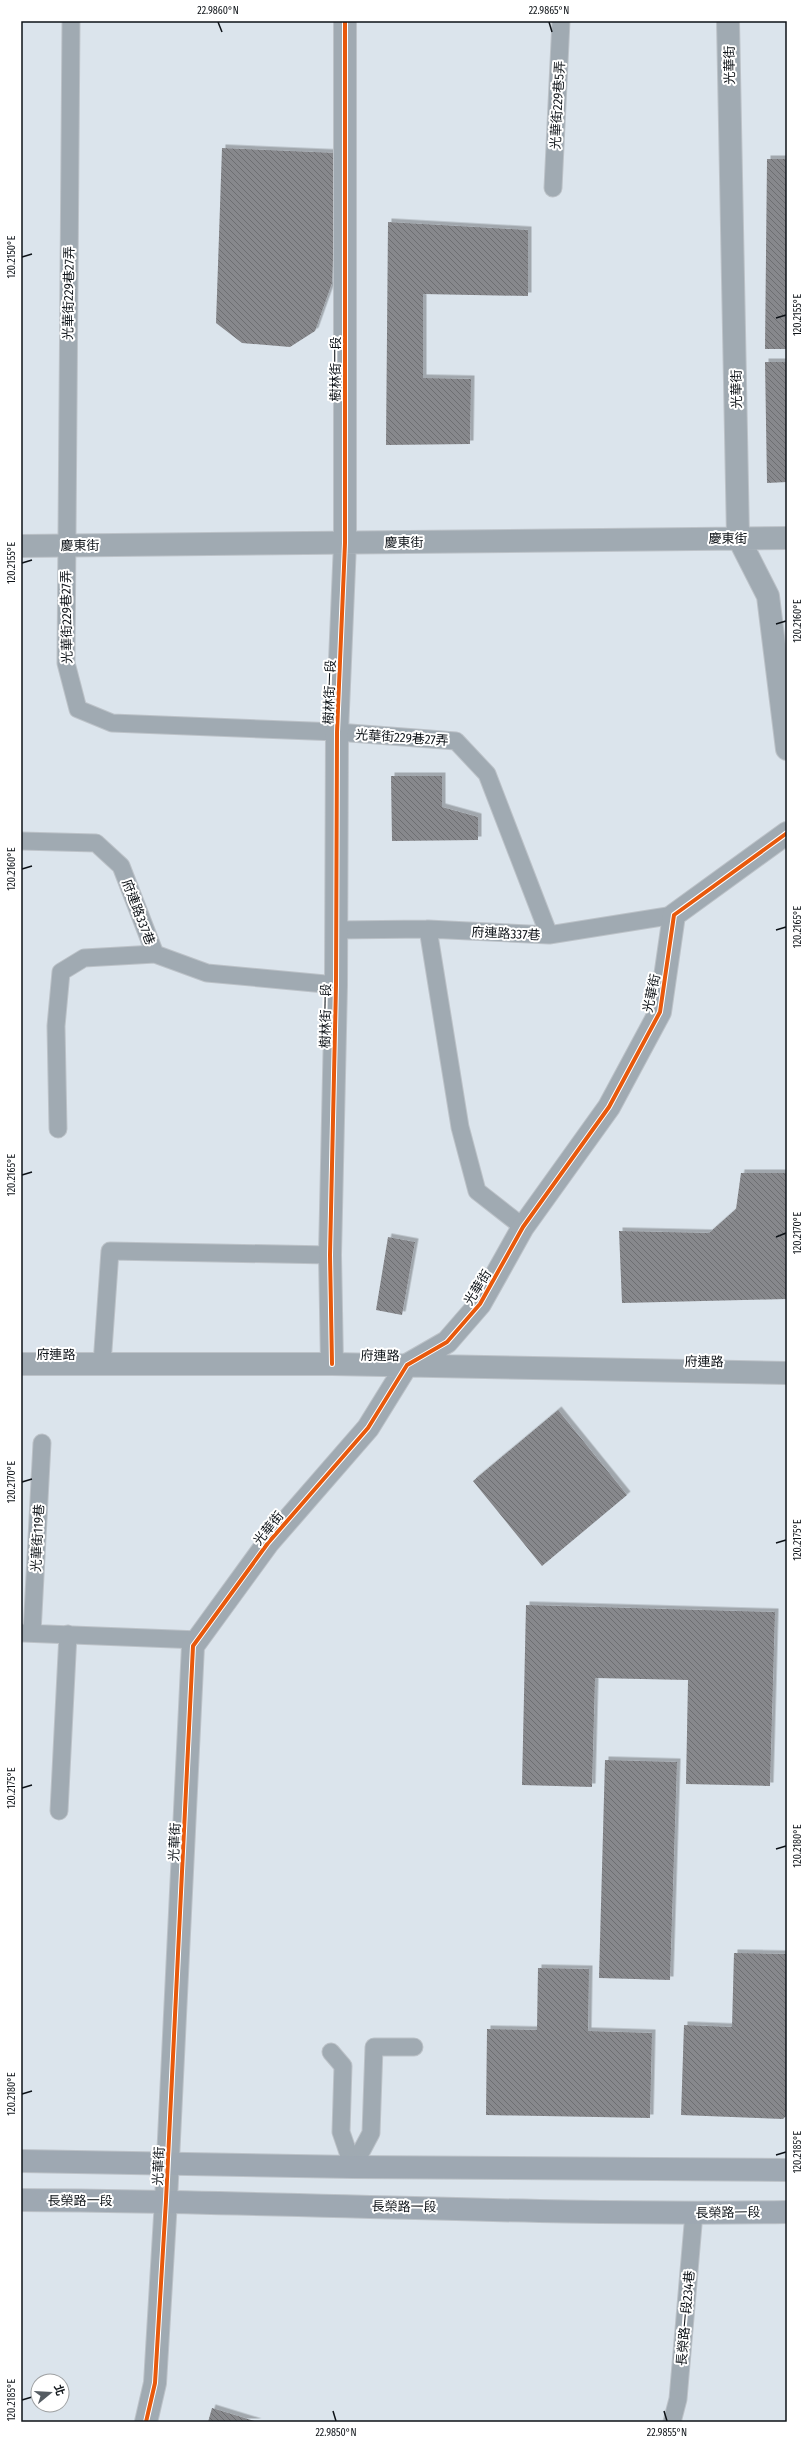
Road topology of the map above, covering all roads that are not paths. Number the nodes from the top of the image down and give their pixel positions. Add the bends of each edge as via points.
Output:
1 (71, 21) edge
2 (345, 21) edge
3 (561, 21) edge
4 (728, 21) edge
5 (553, 188) dead end
6 (738, 537) junction
7 (787, 538) edge
8 (345, 542) junction
9 (65, 545) junction
10 (21, 546) edge
11 (337, 732) junction
12 (787, 749) edge
13 (787, 833) edge
14 (21, 841) edge
15 (674, 915) junction
16 (428, 928) junction
17 (336, 930) junction
18 (550, 935) junction
19 (155, 954) junction
20 (336, 985) junction
21 (58, 1129) dead end
22 (523, 1227) junction
23 (330, 1255) junction
24 (21, 1364) edge
25 (102, 1364) junction
26 (332, 1364) junction
27 (407, 1365) junction
28 (787, 1373) edge
29 (42, 1443) dead end
30 (26, 1633) edge
31 (68, 1634) junction
32 (199, 1640) junction
33 (60, 1811) dead end
34 (414, 2048) dead end
35 (331, 2052) dead end
36 (21, 2161) edge
37 (168, 2164) junction
38 (353, 2167) junction
39 (787, 2170) edge
40 (21, 2200) edge
41 (166, 2200) junction
42 (787, 2212) edge
43 (694, 2213) junction
44 (146, 2422) edge
45 (672, 2422) edge

1 - 9 lane, 光華街229巷27弄
2 - 8 street, 樹林街一段
3 - 5 lane, 光華街229巷5弄
4 - 6 street, 光華街
6 - 7 street, 慶東街
6 - 8 street, 慶東街
6 - 12 street, 光華街 via 768,596
8 - 9 street, 慶東街
8 - 11 street, 樹林街一段
9 - 10 street, 慶東街
9 - 11 lane, 光華街229巷27弄 via 66,663 78,709 112,723
11 - 17 street, 樹林街一段
11 - 18 lane, 光華街229巷27弄 via 456,741 487,774
13 - 15 street
14 - 19 lane, 府連路337巷 via 96,843 121,866
15 - 18 lane, 府連路337巷
15 - 22 street, 光華街 via 660,1012 609,1107
16 - 17 lane, 府連路337巷
16 - 18 lane, 府連路337巷
16 - 22 lane via 460,1127 477,1191
17 - 20 street, 樹林街一段
19 - 20 lane, 府連路337巷 via 207,973
19 - 21 lane via 84,958 61,972 56,1026
20 - 23 street, 樹林街一段
22 - 27 street, 光華街 via 480,1304 447,1342
23 - 25 lane via 110,1251
23 - 26 street, 樹林街一段
24 - 25 street, 府連路
25 - 26 street, 府連路
26 - 27 street, 府連路
27 - 28 street, 府連路
27 - 32 street, 光華街 via 368,1428 268,1543
29 - 30 lane, 光華街119巷
30 - 31 lane, 光華街119巷
31 - 32 lane, 光華街119巷
31 - 33 lane
32 - 37 street, 光華街 via 193,1646
34 - 38 lane via 374,2047 371,2133
35 - 38 lane via 343,2066 341,2132
36 - 37 street
37 - 38 street
37 - 41 street, 光華街
38 - 39 street
40 - 41 street, 長榮路一段
41 - 43 street, 長榮路一段
41 - 44 street, 光華街 via 155,2383
42 - 43 street, 長榮路一段
43 - 45 lane, 長榮路一段234巷 via 678,2399

